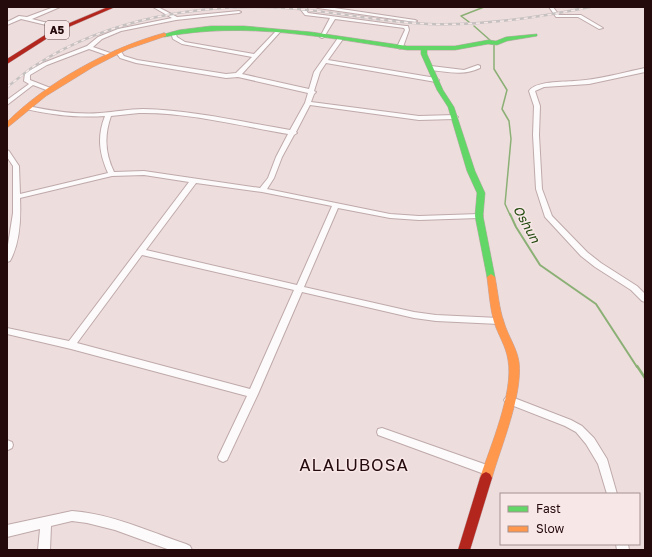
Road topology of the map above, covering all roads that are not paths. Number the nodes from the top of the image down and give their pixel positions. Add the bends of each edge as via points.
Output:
1 (58, 7) edge
2 (155, 7) edge
3 (306, 7) edge
4 (318, 7) edge
5 (551, 7) edge
6 (107, 8) edge
7 (35, 11) dead end
8 (239, 12) dead end
9 (371, 14) junction
10 (32, 16) junction
11 (333, 18) junction
12 (26, 19) junction
13 (176, 19) junction
14 (415, 21) dead end
15 (371, 23) junction
16 (7, 24) edge
17 (61, 28) junction
18 (600, 28) dead end
19 (279, 31) junction
20 (173, 33) junction
21 (535, 35) dead end
22 (322, 36) junction
23 (340, 39) junction
24 (89, 46) junction
25 (400, 47) junction
26 (424, 49) junction
27 (115, 53) junction
28 (255, 56) junction
29 (324, 61) junction
30 (7, 62) edge
31 (478, 67) dead end
32 (431, 68) junction
33 (645, 70) edge
34 (238, 75) junction
35 (436, 80) junction
36 (33, 82) junction
37 (51, 90) junction
38 (313, 92) junction
39 (7, 103) edge
40 (308, 104) junction
41 (28, 108) junction
42 (109, 114) junction
43 (455, 117) junction
44 (7, 126) edge
45 (294, 133) junction
46 (7, 152) edge
47 (112, 174) junction
48 (194, 180) junction
49 (262, 190) junction
50 (16, 197) junction
51 (336, 205) junction
52 (479, 216) junction
53 (142, 252) junction
54 (7, 259) edge
55 (300, 289) junction
56 (645, 299) edge
57 (499, 321) junction
58 (7, 331) edge
59 (71, 345) junction
60 (253, 394) junction
61 (509, 400) junction
62 (382, 432) dead end
63 (224, 457) dead end
64 (487, 470) junction
65 (612, 493) edge
66 (46, 522) junction
67 (7, 531) edge
68 (44, 550) edge
69 (186, 550) edge
70 (464, 550) edge

1 - 10 street
2 - 13 street
3 - 11 street via 303,10 307,14
4 - 9 street
5 - 18 street via 558,16 579,16
6 - 17 main road, A5
7 - 10 street
8 - 13 street
9 - 14 street
9 - 15 street via 366,18
10 - 12 street
11 - 15 street
11 - 22 street
12 - 16 street via 19,18
12 - 17 street
13 - 24 street via 120,30 100,38
15 - 25 street via 407,28
17 - 30 main road, A5
19 - 20 main road via 220,27
19 - 22 main road
19 - 28 street
20 - 27 main road via 143,40
20 - 28 street via 175,38 184,43
21 - 26 main road via 455,48
22 - 23 main road
23 - 25 main road
23 - 29 street
24 - 27 street
24 - 36 street via 27,74 27,80
25 - 26 main road
26 - 32 main road
27 - 34 street via 127,59 158,66 226,76
27 - 37 main road
28 - 34 street
29 - 35 street
29 - 38 street via 317,72
31 - 32 street via 464,72
32 - 35 main road
33 - 56 street via 589,82 544,85 532,91 537,106 536,148 539,189 549,218 584,254 634,288
34 - 38 street
35 - 43 main road
36 - 37 street
36 - 39 street
37 - 41 main road
38 - 40 street
40 - 43 street via 418,118
40 - 45 street
41 - 42 street via 66,114
41 - 44 main road
42 - 45 street via 135,111 169,114
42 - 47 street via 102,139
43 - 52 main road via 471,171 481,193
45 - 49 street
46 - 50 street via 16,166
47 - 48 street via 144,172
47 - 50 street
48 - 49 street
48 - 53 street
49 - 51 street
50 - 54 street via 15,233
51 - 52 street via 396,217
51 - 55 street
52 - 57 main road
53 - 55 street
53 - 59 street
55 - 57 street via 425,317
55 - 60 street
57 - 61 main road via 514,364
58 - 59 street
59 - 60 street
60 - 63 street
61 - 64 main road
61 - 65 street via 579,429 590,440 603,462
62 - 64 street
64 - 70 main road
66 - 67 street
66 - 68 street
66 - 69 street via 82,516 104,521

